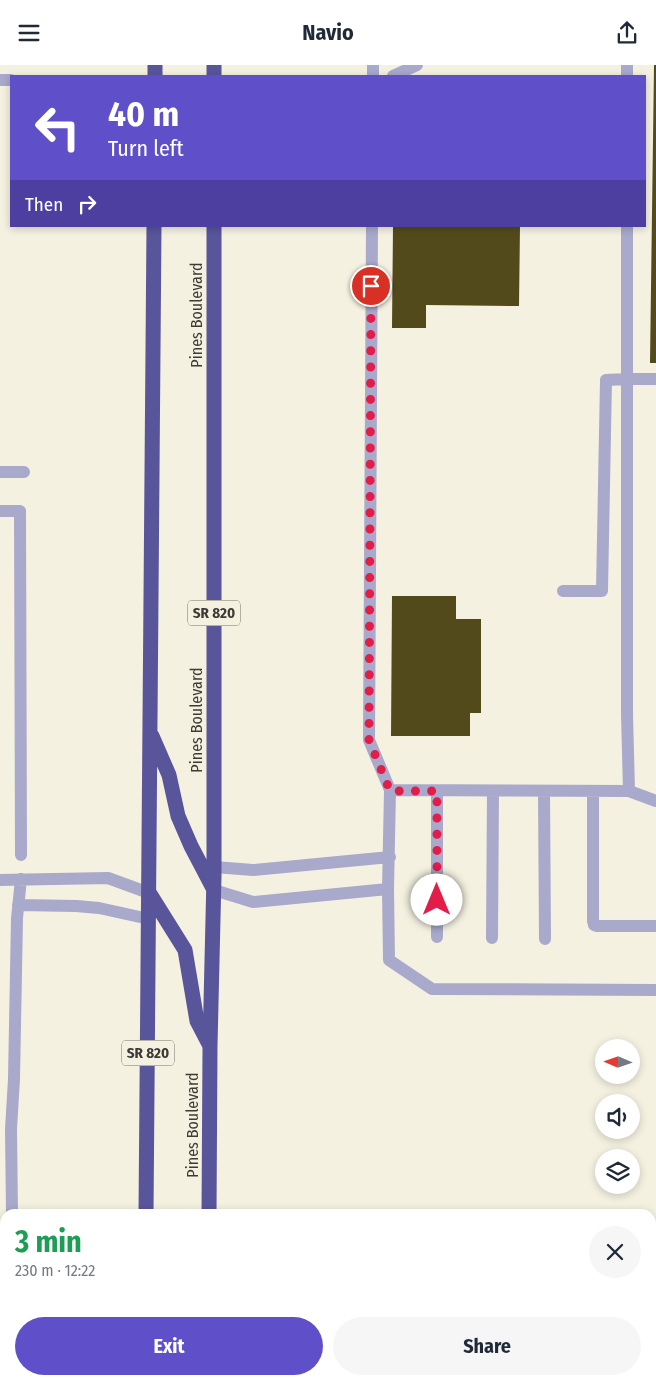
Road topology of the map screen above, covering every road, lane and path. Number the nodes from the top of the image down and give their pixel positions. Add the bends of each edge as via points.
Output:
1 (417, 65) edge
2 (395, 75) edge
3 (154, 227) edge
4 (214, 227) edge
5 (372, 227) edge
6 (628, 227) edge
7 (627, 379) junction
8 (656, 379) edge
9 (0, 472) edge
10 (24, 472) dead end
11 (0, 511) edge
12 (563, 591) dead end
13 (150, 730) junction
14 (390, 791) junction
15 (437, 791) junction
16 (493, 791) junction
17 (544, 791) junction
18 (593, 791) junction
19 (629, 791) junction
20 (656, 801) edge
21 (21, 855) dead end
22 (390, 857) junction
23 (214, 867) junction
24 (21, 879) junction
25 (0, 880) edge
26 (388, 889) junction
27 (214, 890) junction
28 (149, 893) junction
29 (18, 905) junction
30 (149, 919) junction
31 (656, 926) edge
32 (437, 937) dead end
33 (492, 938) dead end
34 (544, 939) dead end
35 (656, 990) edge
36 (210, 1046) junction
37 (6, 1129) edge
38 (12, 1209) edge
39 (146, 1209) edge
40 (209, 1209) edge

1 - 2 street
3 - 13 highway, SR 820
4 - 23 highway, Pines Boulevard / SR 820
5 - 14 street via 369,740
6 - 7 street
7 - 8 street
7 - 12 street via 606,380 602,591
7 - 19 street
9 - 10 street
11 - 21 street via 20,511
13 - 27 highway via 169,775 178,816
13 - 28 highway, SR 820
14 - 15 street
14 - 22 street
15 - 16 street
15 - 32 street
16 - 17 street
16 - 33 street
17 - 18 street
17 - 34 street
18 - 19 street
18 - 31 street via 594,925
19 - 20 street
22 - 23 street via 253,870
22 - 26 street
23 - 27 highway, Pines Boulevard / SR 820
24 - 25 street
24 - 28 street via 108,878
24 - 29 street
26 - 27 street via 253,902
26 - 35 street via 389,960 432,989
27 - 36 highway, Pines Boulevard / SR 820
28 - 30 highway, SR 820
28 - 36 highway via 184,951 197,1021
29 - 30 street via 92,908
29 - 37 street via 14,1079
30 - 39 highway, SR 820
36 - 40 highway, Pines Boulevard / SR 820
37 - 38 street

